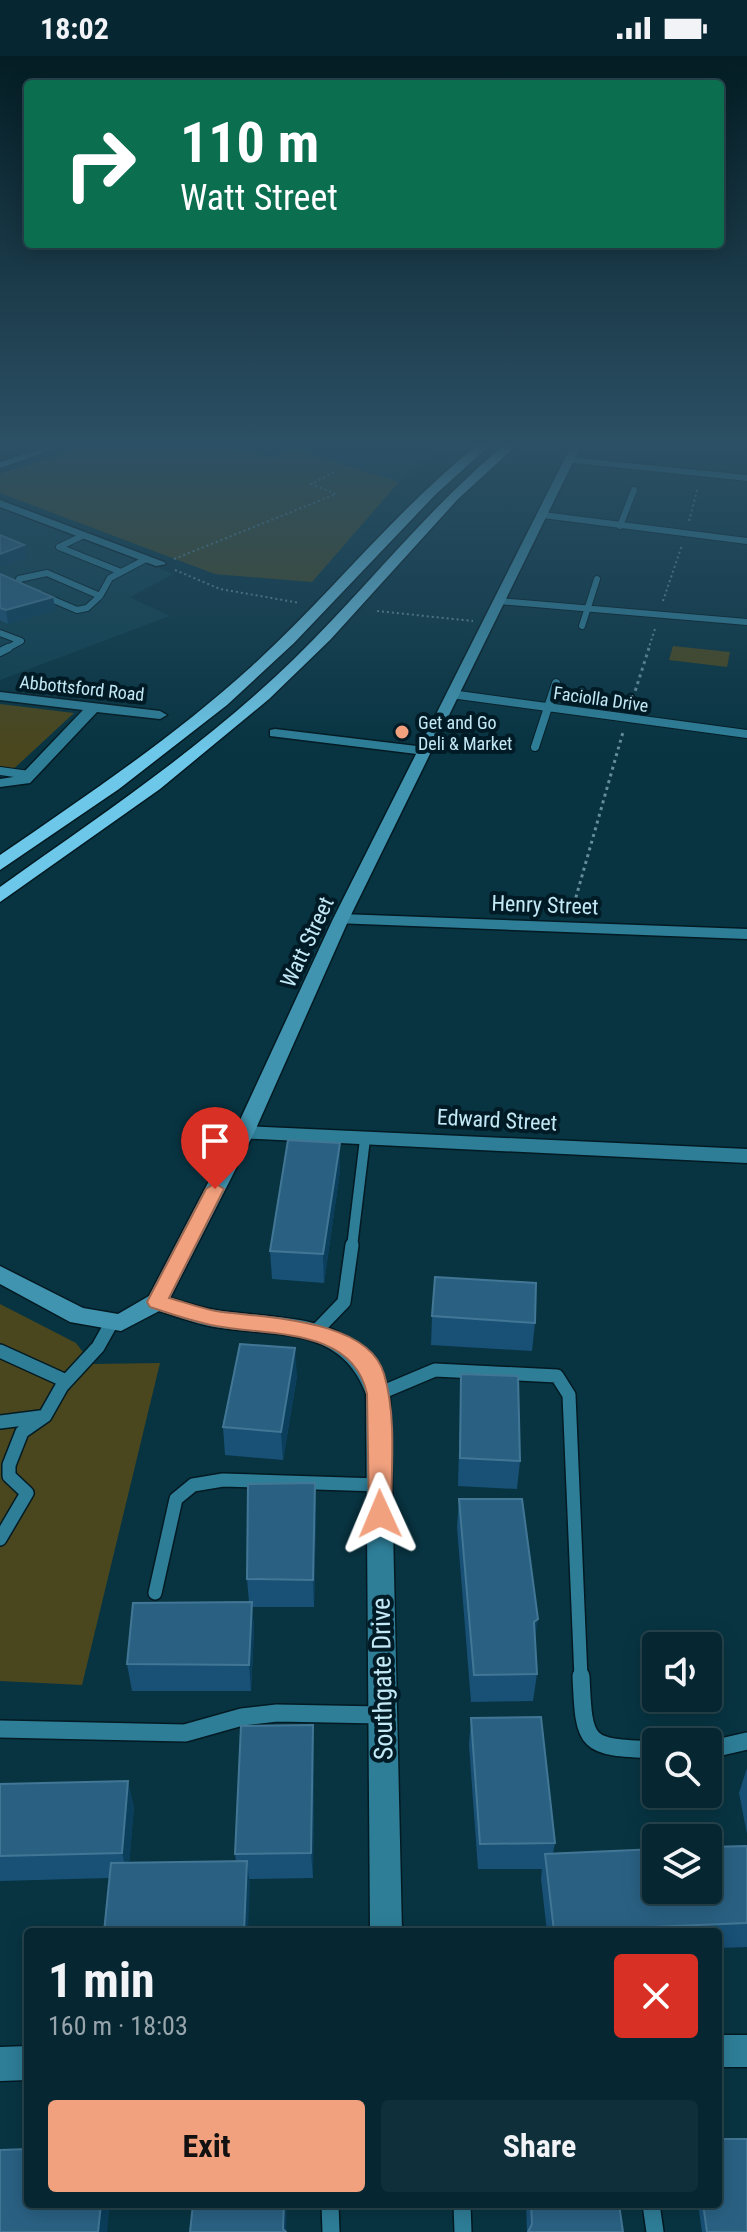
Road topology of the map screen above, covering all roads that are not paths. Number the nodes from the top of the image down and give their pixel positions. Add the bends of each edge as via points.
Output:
1 (60, 548) edge
2 (116, 548) edge
3 (374, 548) edge
4 (404, 548) edge
5 (526, 548) edge
6 (146, 559) junction
7 (160, 564) road end
8 (121, 572) junction
9 (597, 579) dead end
10 (100, 596) junction
11 (499, 601) junction
12 (587, 608) junction
13 (747, 622) edge
14 (582, 626) dead end
15 (0, 633) edge
16 (0, 652) edge
17 (556, 683) dead end
18 (451, 694) junction
19 (0, 696) edge
20 (94, 707) junction
21 (547, 707) junction
22 (160, 715) dead end
23 (275, 733) dead end
24 (747, 734) edge
25 (535, 747) dead end
26 (425, 751) junction
27 (0, 771) edge
28 (29, 775) junction
29 (0, 783) edge
30 (0, 864) edge
31 (0, 896) edge
32 (341, 919) junction
33 (747, 934) edge
34 (244, 1133) junction
35 (365, 1139) junction
36 (747, 1156) edge
37 (0, 1274) edge
38 (157, 1302) junction
39 (112, 1322) junction
40 (316, 1331) junction
41 (0, 1351) edge
42 (66, 1381) junction
43 (378, 1394) junction
44 (45, 1416) junction
45 (0, 1422) edge
46 (380, 1485) junction
47 (0, 1539) edge
48 (155, 1593) dead end
49 (382, 1716) junction
50 (0, 1729) edge
51 (747, 1741) edge
52 (722, 1747) edge
53 (642, 1749) edge
54 (386, 1928) edge
55 (722, 2051) edge
56 (747, 2051) edge
57 (24, 2063) edge
58 (0, 2064) edge
59 (330, 2208) edge
60 (462, 2208) edge
61 (652, 2208) edge
62 (331, 2232) edge
63 (463, 2232) edge
64 (655, 2232) edge

1 - 8 lane
2 - 6 street
3 - 30 highway via 243,682 144,762
4 - 31 highway via 271,688 162,779
5 - 11 street, Watt Street
6 - 7 street
6 - 8 lane
8 - 10 lane via 110,578
9 - 12 lane
10 - 10 lane via 77,610 17,582 47,573
11 - 12 lane
11 - 18 street, Watt Street
12 - 13 lane
12 - 14 lane
15 - 16 lane via 21,641
17 - 21 lane
18 - 21 lane, Faciolla Drive
18 - 26 street, Watt Street
19 - 20 street, Abbottsford Road
20 - 22 street, Abbottsford Road
20 - 28 street
21 - 24 lane, Faciolla Drive
21 - 25 lane
23 - 26 street
26 - 32 street, Watt Street
27 - 28 lane
28 - 29 street
32 - 33 street, Henry Street
32 - 34 street, Watt Street
34 - 35 street, Edward Street
34 - 38 street, Watt Street
35 - 36 street, Edward Street
35 - 40 lane via 344,1302
37 - 39 street via 78,1316
38 - 39 street via 121,1323
38 - 40 street, Southgate Drive via 213,1318
39 - 42 lane via 98,1347
40 - 43 street, Southgate Drive via 351,1350 373,1371
41 - 42 lane
42 - 44 lane
43 - 46 street, Southgate Drive
43 - 53 lane via 435,1370 557,1376 569,1395 583,1726 596,1745
44 - 45 lane
44 - 47 lane via 22,1432 9,1465 9,1476 27,1493
46 - 48 lane via 223,1480 193,1485 176,1499
46 - 49 street, Southgate Drive
49 - 50 lane via 277,1713 185,1733
49 - 54 street, Southgate Drive
51 - 52 lane
55 - 56 street
57 - 58 street
59 - 62 lane
60 - 63 lane
61 - 64 lane

